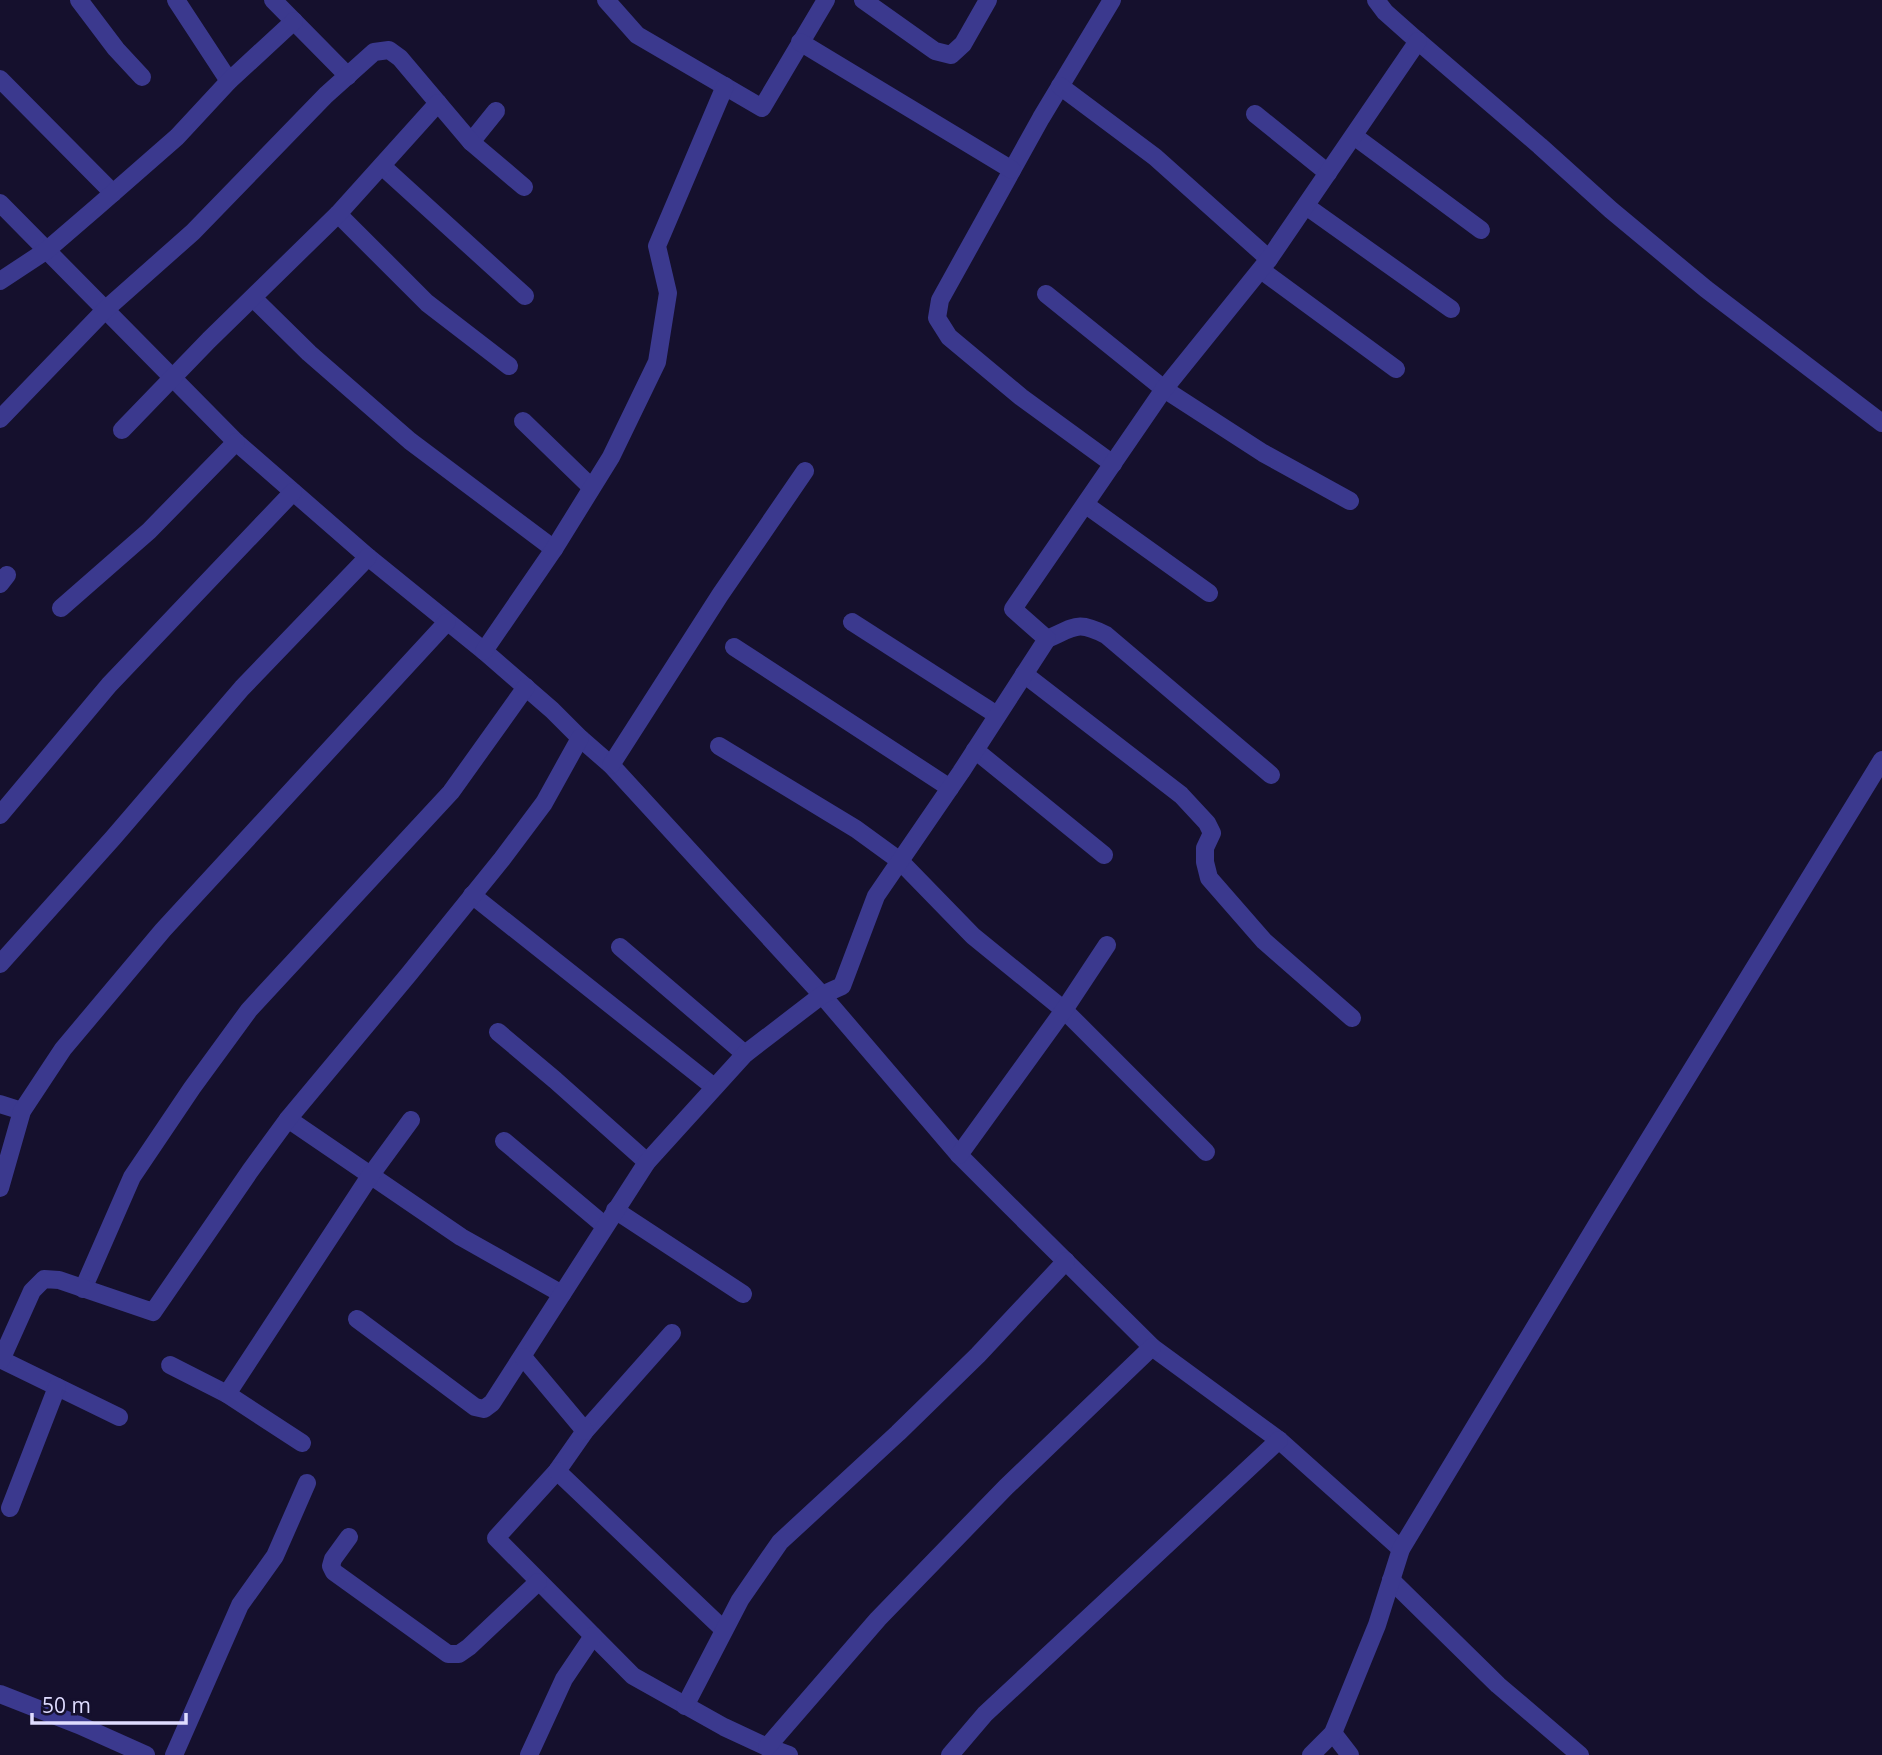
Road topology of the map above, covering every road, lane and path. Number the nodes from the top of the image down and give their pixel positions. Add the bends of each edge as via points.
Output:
1 (79, 0) edge
2 (176, 0) edge
3 (274, 0) edge
4 (606, 0) edge
5 (826, 0) edge
6 (863, 0) edge
7 (988, 0) edge
8 (1112, 0) edge
9 (1376, 0) edge
10 (294, 21) junction
11 (1418, 41) junction
12 (800, 43) junction
13 (142, 76) dead end
14 (348, 76) junction
15 (0, 79) edge
16 (229, 80) junction
17 (725, 86) junction
18 (1060, 86) junction
19 (438, 103) junction
20 (496, 111) dead end
21 (1255, 114) dead end
22 (1354, 136) junction
23 (471, 142) junction
24 (382, 166) junction
25 (1013, 170) junction
26 (1328, 173) junction
27 (524, 187) dead end
28 (113, 194) junction
29 (0, 203) edge
30 (1306, 206) junction
31 (338, 214) junction
32 (1481, 230) dead end
33 (47, 250) junction
34 (1265, 265) junction
35 (0, 281) edge
36 (1046, 294) dead end
37 (525, 296) dead end
38 (253, 298) junction
39 (1451, 309) dead end
40 (105, 310) junction
41 (509, 366) dead end
42 (1396, 369) dead end
43 (173, 378) junction
44 (1164, 389) junction
45 (0, 419) edge
46 (523, 421) dead end
47 (1882, 423) edge
48 (122, 430) dead end
49 (236, 442) junction
50 (1113, 464) junction
51 (805, 471) dead end
52 (591, 487) junction
53 (293, 492) junction
54 (1350, 501) dead end
55 (1086, 505) junction
56 (554, 549) junction
57 (368, 557) junction
58 (1209, 593) dead end
59 (61, 608) dead end
60 (447, 622) junction
61 (852, 622) dead end
62 (1047, 639) junction
63 (734, 647) dead end
64 (484, 651) junction
65 (1024, 674) junction
66 (526, 687) junction
67 (997, 715) junction
68 (580, 738) junction
69 (719, 746) dead end
70 (975, 750) junction
71 (1882, 760) edge
72 (611, 765) junction
73 (1272, 775) dead end
74 (950, 788) junction
75 (0, 815) edge
76 (1104, 855) dead end
77 (900, 861) junction
78 (472, 895) junction
79 (1108, 945) dead end
80 (620, 947) dead end
81 (0, 964) edge
82 (822, 995) junction
83 (1065, 1010) junction
84 (1352, 1018) dead end
85 (498, 1032) dead end
86 (745, 1054) junction
87 (714, 1087) junction
88 (0, 1104) edge
89 (22, 1111) junction
90 (288, 1119) junction
91 (411, 1119) dead end
92 (504, 1141) dead end
93 (1206, 1152) dead end
94 (959, 1155) junction
95 (647, 1162) junction
96 (370, 1176) junction
97 (0, 1188) edge
98 (615, 1210) junction
99 (605, 1226) junction
100 (1066, 1261) junction
101 (83, 1289) junction
102 (562, 1294) junction
103 (744, 1294) dead end
104 (357, 1319) dead end
105 (673, 1334) dead end
106 (1152, 1347) junction
107 (523, 1357) junction
108 (1, 1359) edge
109 (170, 1365) dead end
110 (57, 1387) junction
111 (227, 1394) junction
112 (119, 1417) dead end
113 (585, 1430) junction
114 (1279, 1440) junction
115 (302, 1443) dead end
116 (557, 1471) junction
117 (307, 1483) dead end
118 (10, 1508) dead end
119 (349, 1536) dead end
120 (1401, 1549) junction
121 (1391, 1580) junction
122 (538, 1582) junction
123 (724, 1630) junction
124 (593, 1636) junction
125 (0, 1694) edge
126 (685, 1706) junction
127 (1333, 1733) junction
128 (767, 1747) junction
129 (146, 1755) edge
130 (174, 1755) edge
131 (529, 1755) edge
132 (789, 1755) edge
133 (950, 1755) edge
134 (1311, 1755) edge
135 (1350, 1755) edge
136 (1580, 1755) edge

1 - 13 street
2 - 16 street
3 - 10 street
4 - 17 street via 636,34
5 - 12 street
6 - 7 street via 935,51 951,55 963,44
8 - 18 street
9 - 11 street
10 - 14 street
10 - 16 street
11 - 22 street
11 - 47 street via 1685,271
12 - 17 street via 762,108
12 - 25 street
14 - 19 street via 374,52 389,50
14 - 40 street via 193,232
15 - 28 street
16 - 28 street
17 - 52 street via 657,246 668,293 657,362 611,457
18 - 25 street
18 - 34 street via 1155,157
19 - 23 street
19 - 24 street
20 - 23 street
21 - 26 street
22 - 26 street
22 - 32 street
23 - 27 street
24 - 31 street
24 - 37 street
25 - 50 street via 940,300 937,318 949,337 1000,380
26 - 30 street
28 - 33 street
29 - 33 street
30 - 34 street
30 - 39 street
31 - 38 street
31 - 41 street via 427,303
33 - 35 street
33 - 40 street
34 - 42 street
34 - 44 street
36 - 44 street
38 - 43 street
38 - 56 street via 410,441
40 - 43 street
40 - 45 street
43 - 48 street
43 - 49 street
44 - 50 street
44 - 54 street via 1263,453
46 - 52 street
49 - 53 street
49 - 59 street via 149,531
50 - 55 street
51 - 72 street
52 - 56 street
53 - 57 street
53 - 75 street via 109,685
55 - 58 street
55 - 62 street via 1013,609
56 - 64 street
57 - 60 street
57 - 81 street via 242,688
60 - 64 street
60 - 89 street via 163,930 63,1049
61 - 67 street
62 - 65 street
62 - 73 street via 1078,625 1106,635
63 - 74 street
64 - 66 street
65 - 67 street
65 - 84 street via 1181,795 1212,833 1205,848 1209,878 1264,941
66 - 68 street
66 - 101 street via 451,792 249,1010 132,1177
67 - 70 street
68 - 72 street
68 - 78 street via 544,803
69 - 77 street
70 - 74 street
70 - 76 street
71 - 120 street
72 - 82 street
74 - 77 street
77 - 82 street via 876,896 842,986
77 - 83 street via 973,936
78 - 87 street
78 - 90 street
79 - 83 street
80 - 86 street
82 - 86 street
82 - 94 street
83 - 93 street
83 - 94 street
85 - 95 street
86 - 87 street
87 - 95 street
88 - 89 street
89 - 97 street
90 - 96 street
90 - 101 street via 153,1312
91 - 96 street
92 - 99 street
94 - 100 street
95 - 98 street
96 - 102 street via 461,1237
96 - 111 street
98 - 99 street
98 - 103 street
99 - 102 street
100 - 106 street
100 - 123 street via 918,1414 780,1542
101 - 108 street via 44,1279 32,1291
102 - 107 street
104 - 107 street via 475,1407 484,1409 492,1403
105 - 113 street
106 - 114 street
106 - 128 street via 1006,1487 878,1619
107 - 113 street
108 - 110 street
109 - 111 street
110 - 112 street
110 - 118 street
111 - 115 street
113 - 116 street
114 - 120 street
114 - 133 street via 985,1714
116 - 122 street via 496,1538
116 - 123 street
117 - 130 street via 275,1556 240,1605
119 - 122 street via 332,1559 334,1572 448,1654 469,1647
120 - 121 street
121 - 127 street
121 - 136 street via 1498,1685
122 - 124 street
123 - 126 street
124 - 126 street via 633,1676
124 - 131 street via 564,1679
125 - 129 street
126 - 128 street
127 - 134 street
127 - 135 street
128 - 132 street

